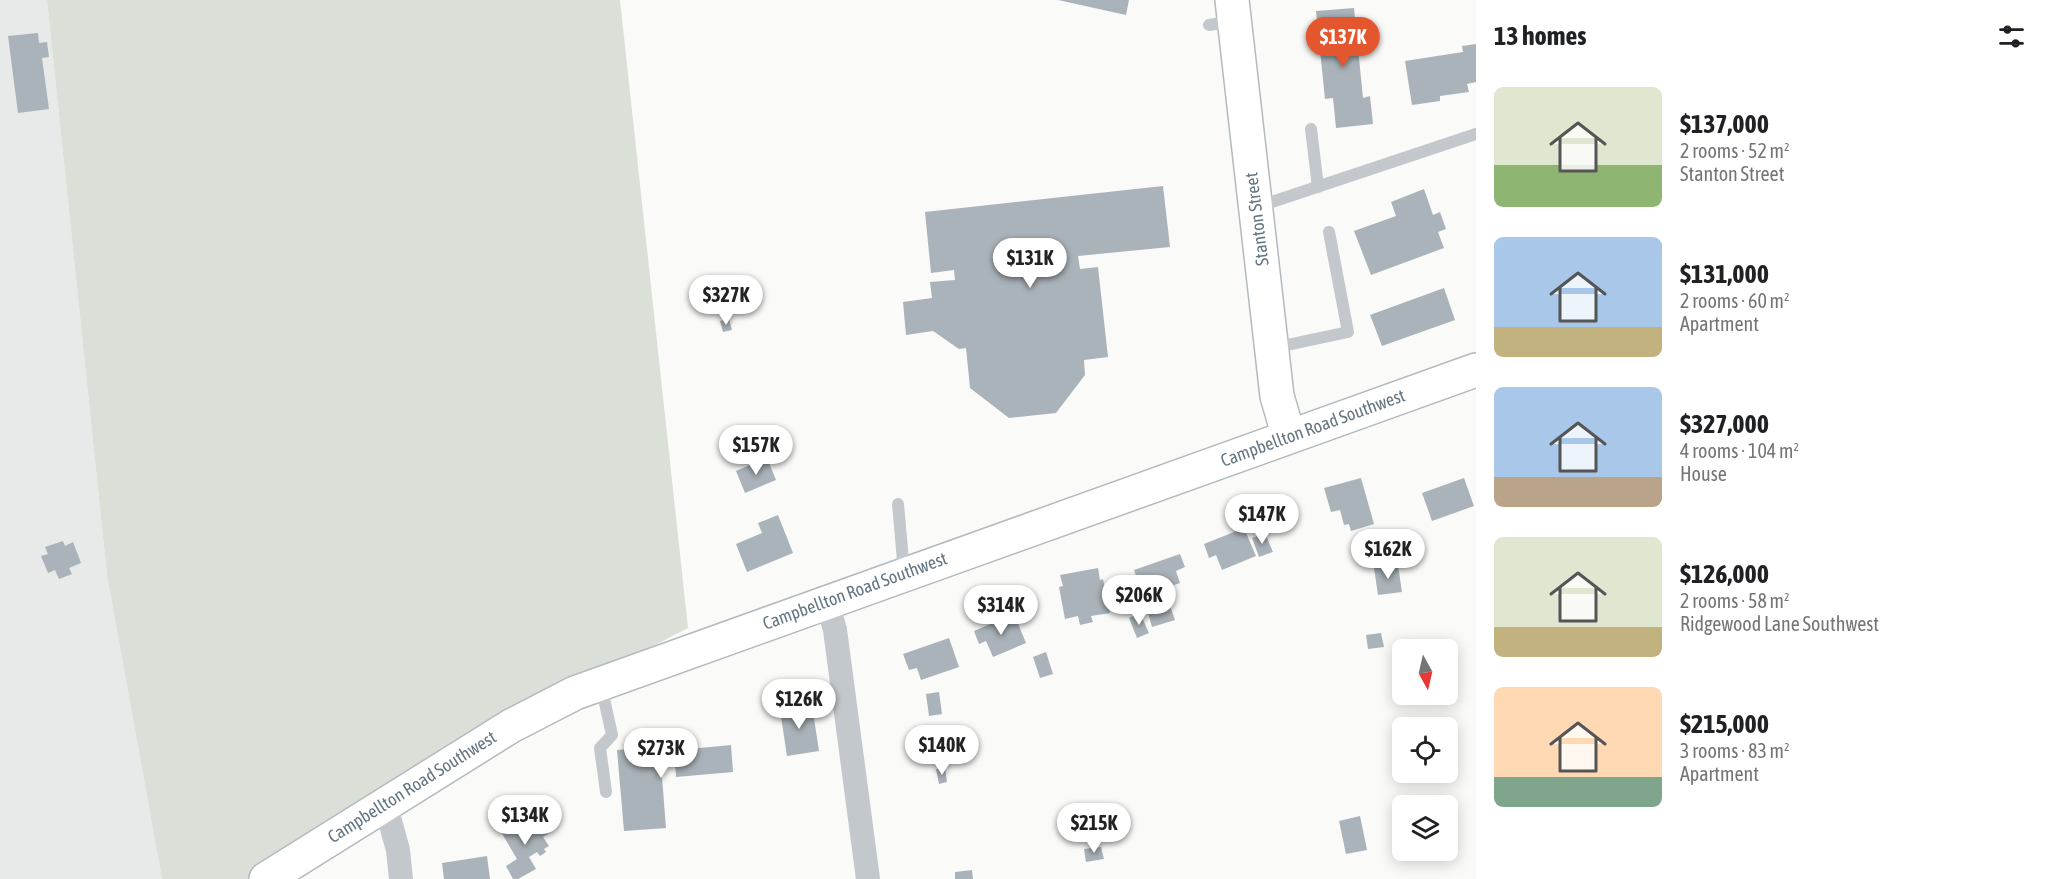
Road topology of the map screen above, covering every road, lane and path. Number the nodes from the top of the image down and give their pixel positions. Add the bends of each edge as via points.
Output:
1 (1225, 15) edge
2 (1311, 129) dead end
3 (1476, 134) edge
4 (1318, 187) junction
5 (1256, 207) junction
6 (1329, 232) dead end
7 (1272, 348) junction
8 (1476, 370) edge
9 (1289, 437) junction
10 (898, 504) dead end
11 (904, 573) junction
12 (827, 600) junction
13 (601, 684) junction
14 (606, 792) dead end
15 (384, 803) junction
16 (266, 879) edge
17 (401, 879) edge
18 (868, 879) edge

1 - 5 main road, Stanton Street
2 - 4 lane
3 - 4 lane
4 - 5 lane
5 - 7 main road, Stanton Street
6 - 7 lane via 1348,332
7 - 9 main road, Stanton Street via 1277,396
8 - 9 main road, Campbellton Road Southwest
9 - 11 main road, Campbellton Road Southwest
10 - 11 lane
11 - 12 main road, Campbellton Road Southwest
12 - 13 main road, Campbellton Road Southwest
12 - 18 street via 835,630
13 - 14 lane via 612,735 600,748
13 - 15 main road, Campbellton Road Southwest via 511,726
15 - 16 main road, Campbellton Road Southwest
15 - 17 street via 398,850

